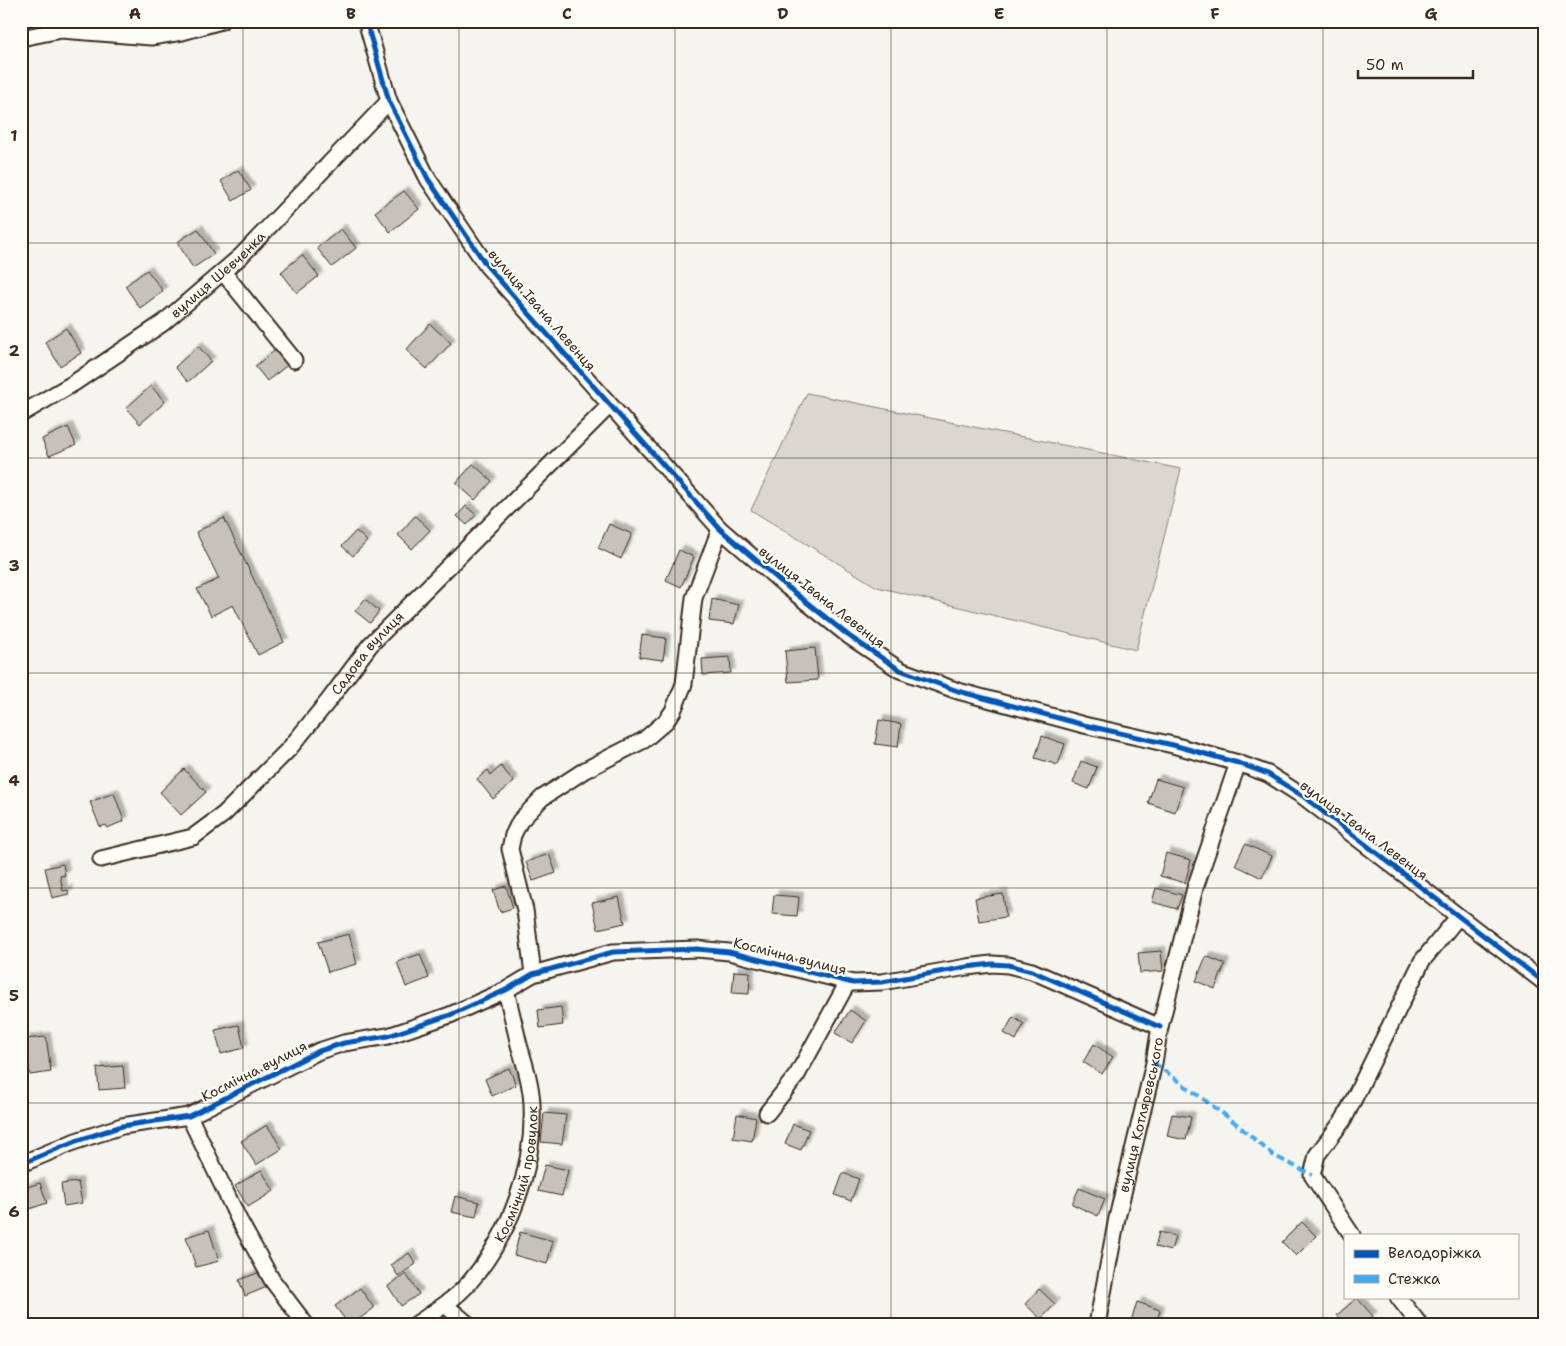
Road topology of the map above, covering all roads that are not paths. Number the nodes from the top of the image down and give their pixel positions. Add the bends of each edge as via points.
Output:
1 (221, 21) edge
2 (366, 21) edge
3 (21, 38) edge
4 (389, 101) junction
5 (223, 272) junction
6 (294, 360) dead end
7 (610, 405) junction
8 (21, 414) edge
9 (720, 529) junction
10 (1238, 764) junction
11 (101, 859) dead end
12 (1458, 916) junction
13 (533, 974) junction
14 (848, 982) junction
15 (1545, 983) edge
16 (506, 990) junction
17 (1160, 1027) junction
18 (767, 1113) dead end
19 (189, 1116) junction
20 (21, 1164) edge
21 (1351, 1234) edge
22 (1399, 1298) edge
23 (445, 1305) junction
24 (306, 1325) edge
25 (415, 1325) edge
26 (469, 1325) edge
27 (1097, 1325) edge
28 (1420, 1325) edge

1 - 3 street via 182,32 150,36 61,30
2 - 4 street, вулиця Івана Левенця
4 - 5 street, вулиця Шевченка
4 - 7 street, вулиця Івана Левенця via 428,179 487,266
5 - 6 street
5 - 8 street, вулиця Шевченка via 163,323
7 - 9 street, вулиця Івана Левенця
7 - 11 street, Садова вулиця via 370,645 289,750 224,814 193,837
9 - 10 street, вулиця Івана Левенця via 849,636 900,670 958,691
9 - 13 street via 694,598 684,684 666,721 644,740 585,770 542,798 520,821 513,835 510,849 525,910
10 - 12 street, вулиця Івана Левенця via 1268,774 1304,797
10 - 17 street, вулиця Котляревського via 1195,888
12 - 15 street, вулиця Івана Левенця
12 - 21 street via 1422,961 1344,1119 1317,1155 1312,1175
13 - 14 street, Космічна вулиця via 613,952 697,949 728,952
13 - 16 street, Космічна вулиця
14 - 17 street, Космічна вулиця via 882,982 967,967 1008,965 1032,971
14 - 18 street via 797,1075
16 - 19 street, Космічна вулиця via 450,1015 388,1036 344,1043 320,1051
16 - 23 street, Космічний провулок via 529,1079 532,1105 525,1169 515,1204 486,1261 468,1284
17 - 27 street, вулиця Котляревського via 1117,1218
19 - 20 street, Космічна вулиця via 122,1126
19 - 24 street via 272,1280
22 - 28 street
23 - 25 street, Космічний провулок
23 - 26 street

